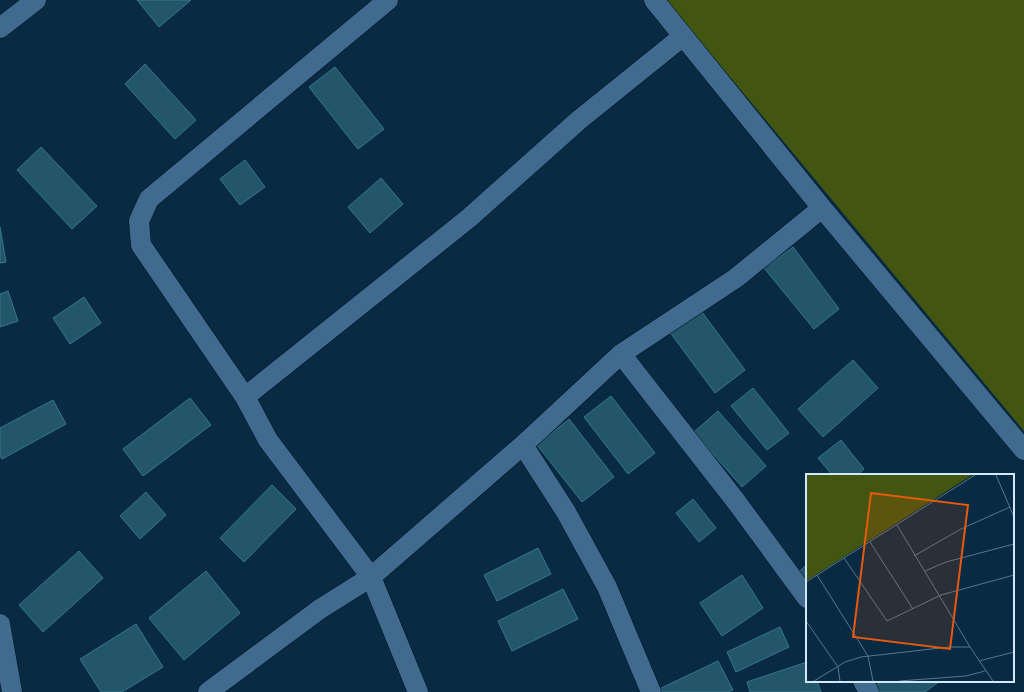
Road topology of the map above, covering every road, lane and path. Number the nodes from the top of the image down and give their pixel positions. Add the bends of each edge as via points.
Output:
1 (36, 0) edge
2 (388, 0) edge
3 (654, 0) edge
4 (0, 28) edge
5 (682, 37) junction
6 (822, 208) junction
7 (621, 354) junction
8 (245, 396) junction
9 (523, 445) junction
10 (1024, 450) edge
11 (371, 577) junction
12 (806, 597) edge
13 (0, 624) edge
14 (864, 682) edge
15 (12, 692) edge
16 (208, 692) edge
17 (418, 692) edge
18 (651, 692) edge
19 (869, 692) edge

1 - 4 street
2 - 8 street via 149,199 139,221 141,245
3 - 5 street
5 - 6 street
5 - 8 street via 579,120 469,218
6 - 7 street via 736,278
6 - 10 street
7 - 9 street
7 - 12 street via 735,500
8 - 11 street via 268,440
9 - 11 street
9 - 18 street via 566,512 606,587
11 - 16 street via 320,609
11 - 17 street
13 - 15 street
14 - 19 street

